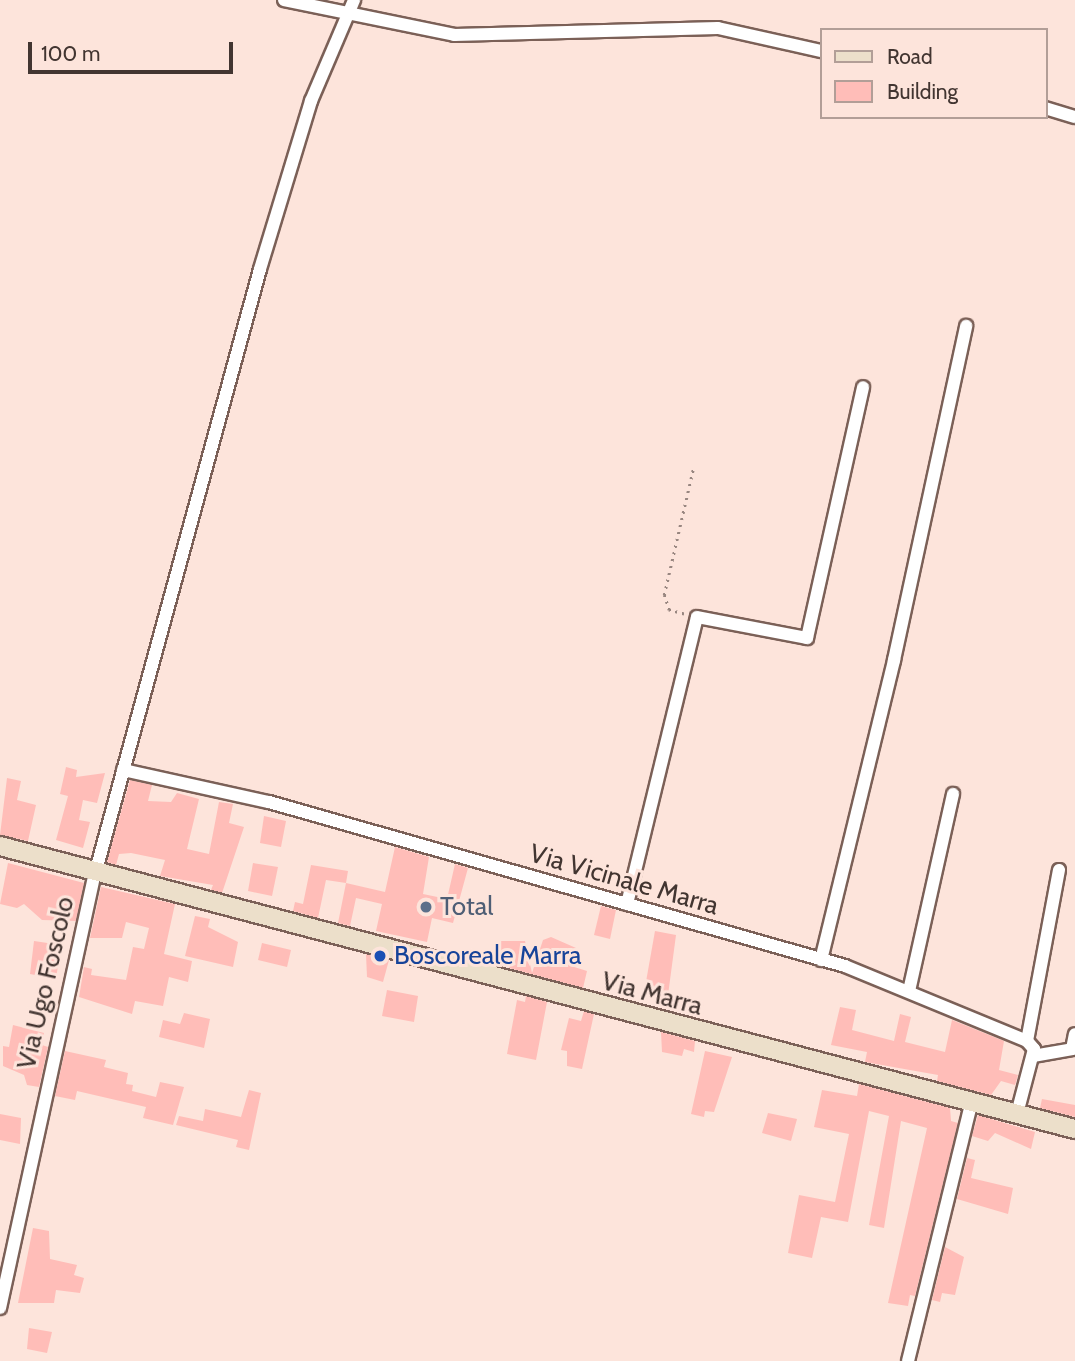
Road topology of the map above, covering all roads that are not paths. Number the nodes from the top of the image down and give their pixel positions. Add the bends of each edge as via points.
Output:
1 (284, 0) edge
2 (354, 0) edge
3 (345, 15) junction
4 (820, 51) edge
5 (1047, 109) edge
6 (1075, 117) edge
7 (966, 326) dead end
8 (863, 387) dead end
9 (123, 770) junction
10 (953, 794) dead end
11 (0, 846) edge
12 (1059, 870) dead end
13 (95, 874) junction
14 (627, 904) junction
15 (821, 960) junction
16 (909, 991) junction
17 (1075, 1034) edge
18 (1027, 1041) junction
19 (1033, 1056) junction
20 (971, 1105) junction
21 (1017, 1114) junction
22 (1075, 1129) edge
23 (0, 1308) edge
24 (908, 1361) edge

1 - 3 street
2 - 3 street, Via Ugo Foscolo
3 - 4 street via 454,35 718,27
3 - 9 street, Via Ugo Foscolo via 311,101 260,269
5 - 6 street
7 - 15 street via 894,660
8 - 14 street via 807,638 697,617
9 - 13 street, Via Ugo Foscolo
9 - 14 street, Via Vicinale Marra via 270,802
10 - 16 street
11 - 13 main road, Via Marra
12 - 18 street
13 - 20 main road, Via Marra
13 - 23 street, Via Ugo Foscolo
14 - 15 street, Via Vicinale Marra
15 - 16 street, Via Vicinale Marra
16 - 18 street, Via Vicinale Marra
17 - 19 street via 1072,1049
18 - 19 street
19 - 21 street
20 - 21 main road, Via Marra
20 - 24 street
21 - 22 main road, Via Marra

